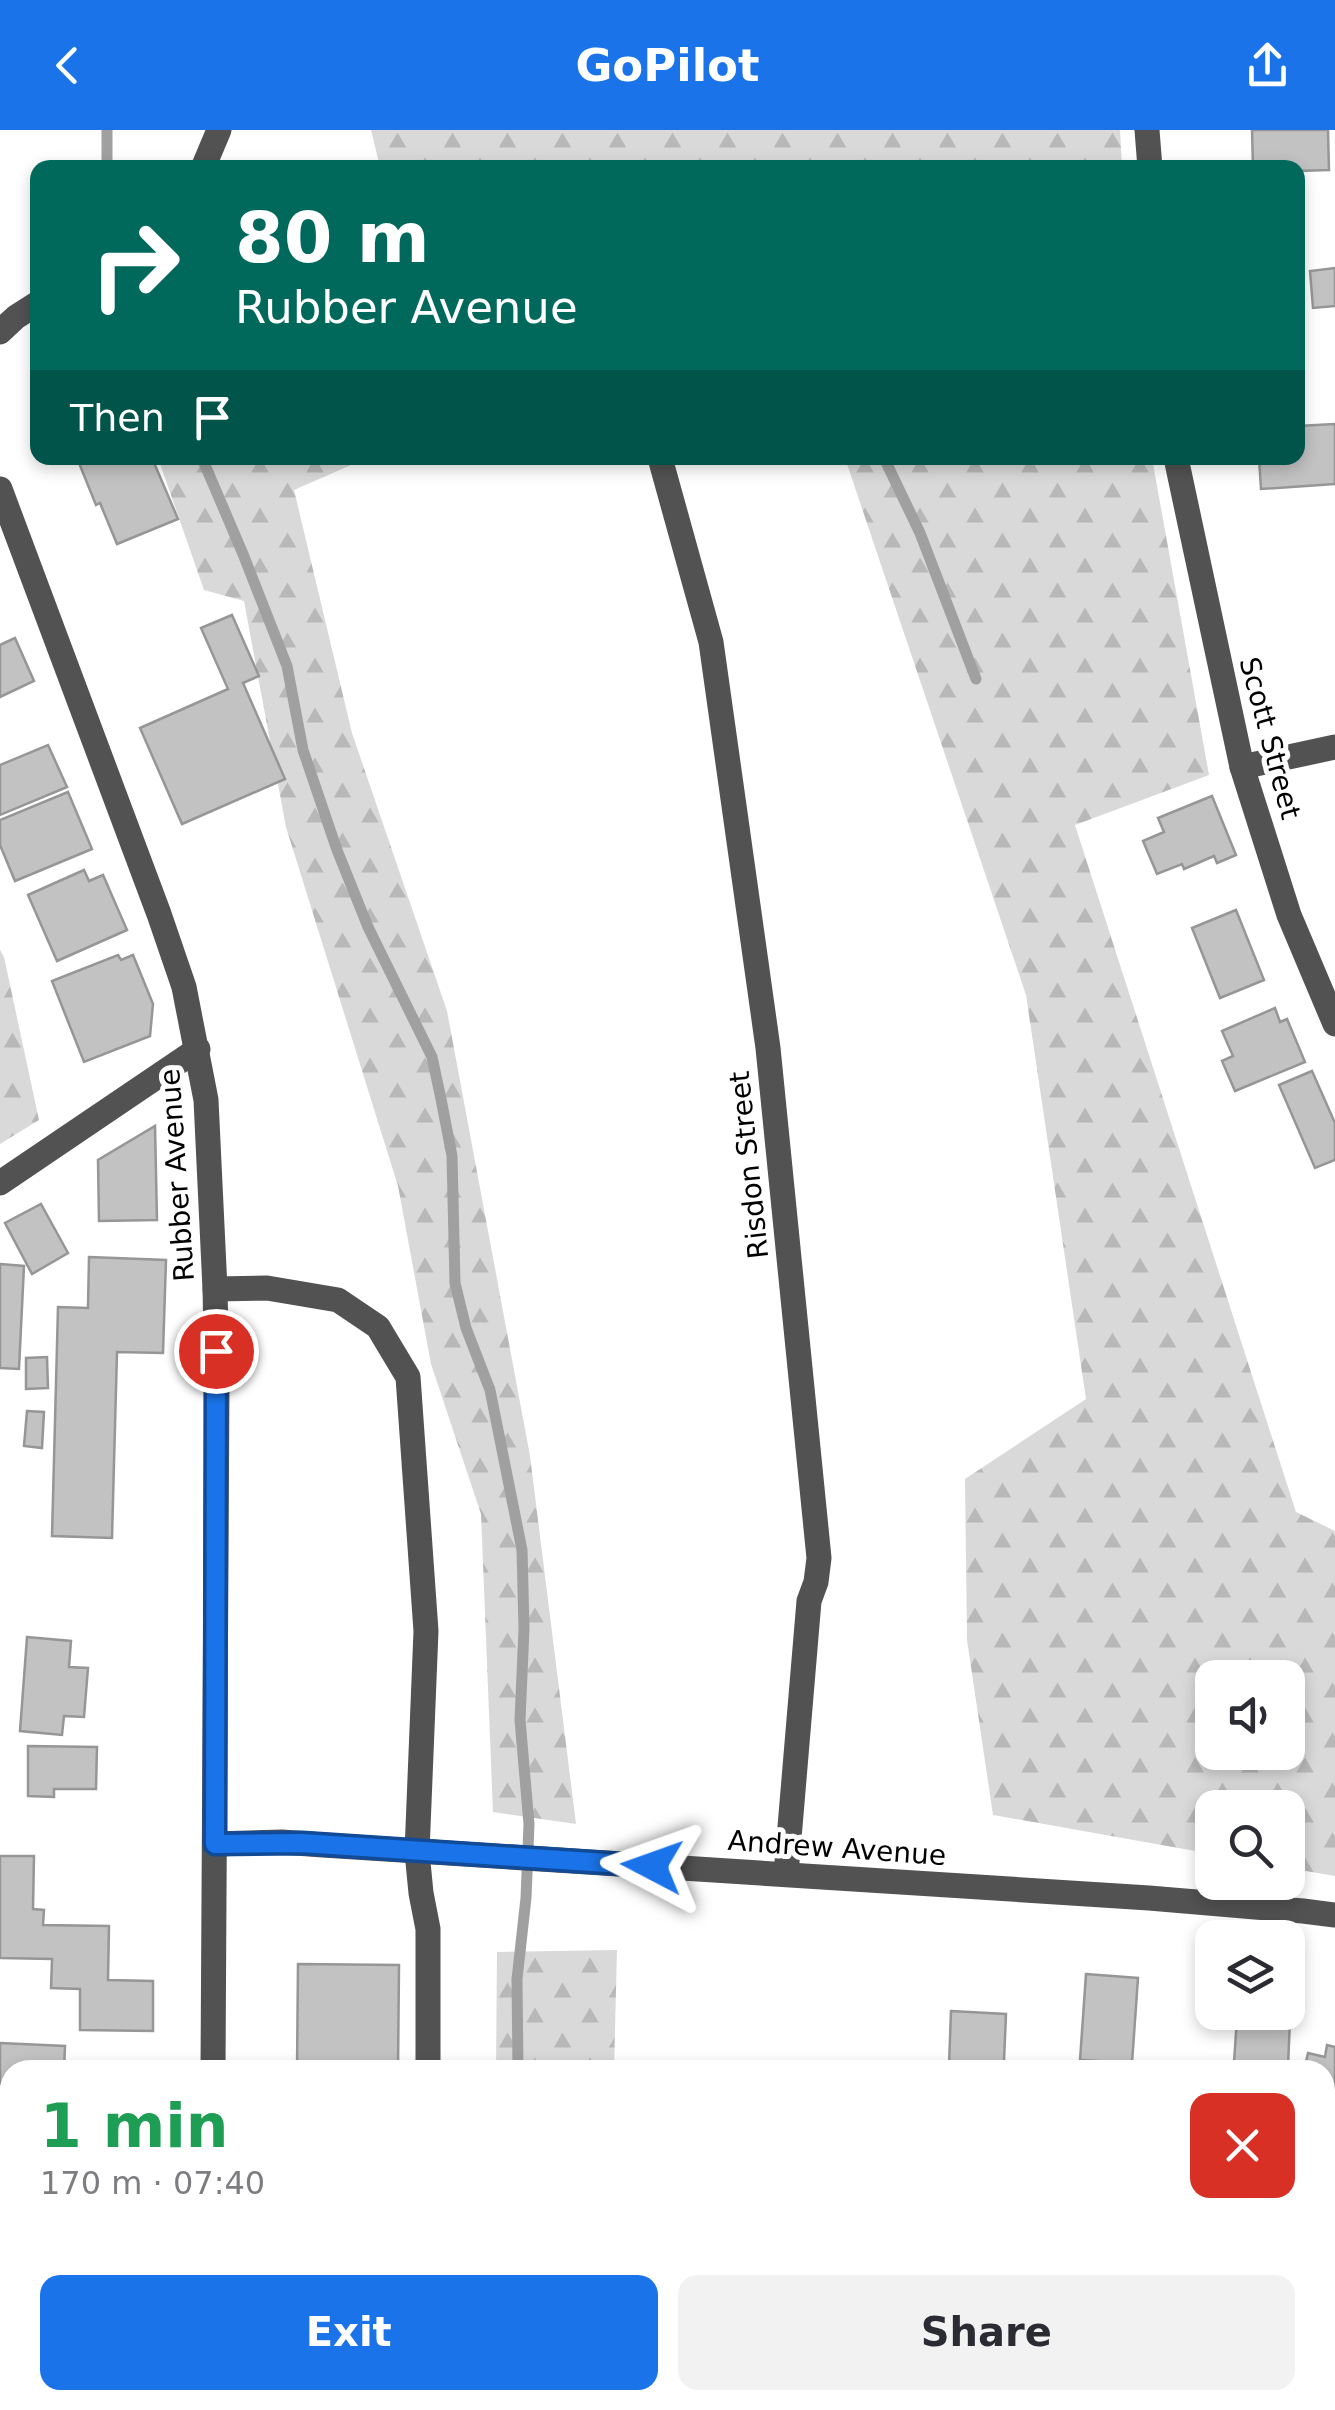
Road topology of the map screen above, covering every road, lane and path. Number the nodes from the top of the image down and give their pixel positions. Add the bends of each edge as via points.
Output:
1 (219, 130) edge
2 (1147, 130) edge
3 (206, 160) edge
4 (1149, 160) edge
5 (662, 465) edge
6 (1177, 465) edge
7 (0, 490) edge
8 (1335, 747) edge
9 (1242, 767) junction
10 (1335, 1024) edge
11 (198, 1049) junction
12 (0, 1183) edge
13 (215, 1289) junction
14 (215, 1844) junction
15 (416, 1852) junction
16 (786, 1874) junction
17 (1335, 1916) edge
18 (212, 2060) edge
19 (428, 2060) edge

1 - 3 street
2 - 4 street
5 - 16 street, Risdon Street via 711,642 768,1048 819,1558 809,1601
6 - 9 street, Scott Street
7 - 11 street, Rubber Avenue via 159,914
8 - 9 street
9 - 10 street, Scott Street via 1289,915
11 - 12 street
11 - 13 street, Rubber Avenue
13 - 14 street, Rubber Avenue
13 - 15 street via 267,1288 338,1300 378,1326 408,1377 426,1631
14 - 15 street, Andrew Avenue
14 - 18 street, Rubber Avenue
15 - 16 street, Andrew Avenue
15 - 19 street via 428,1929
16 - 17 street, Andrew Avenue

